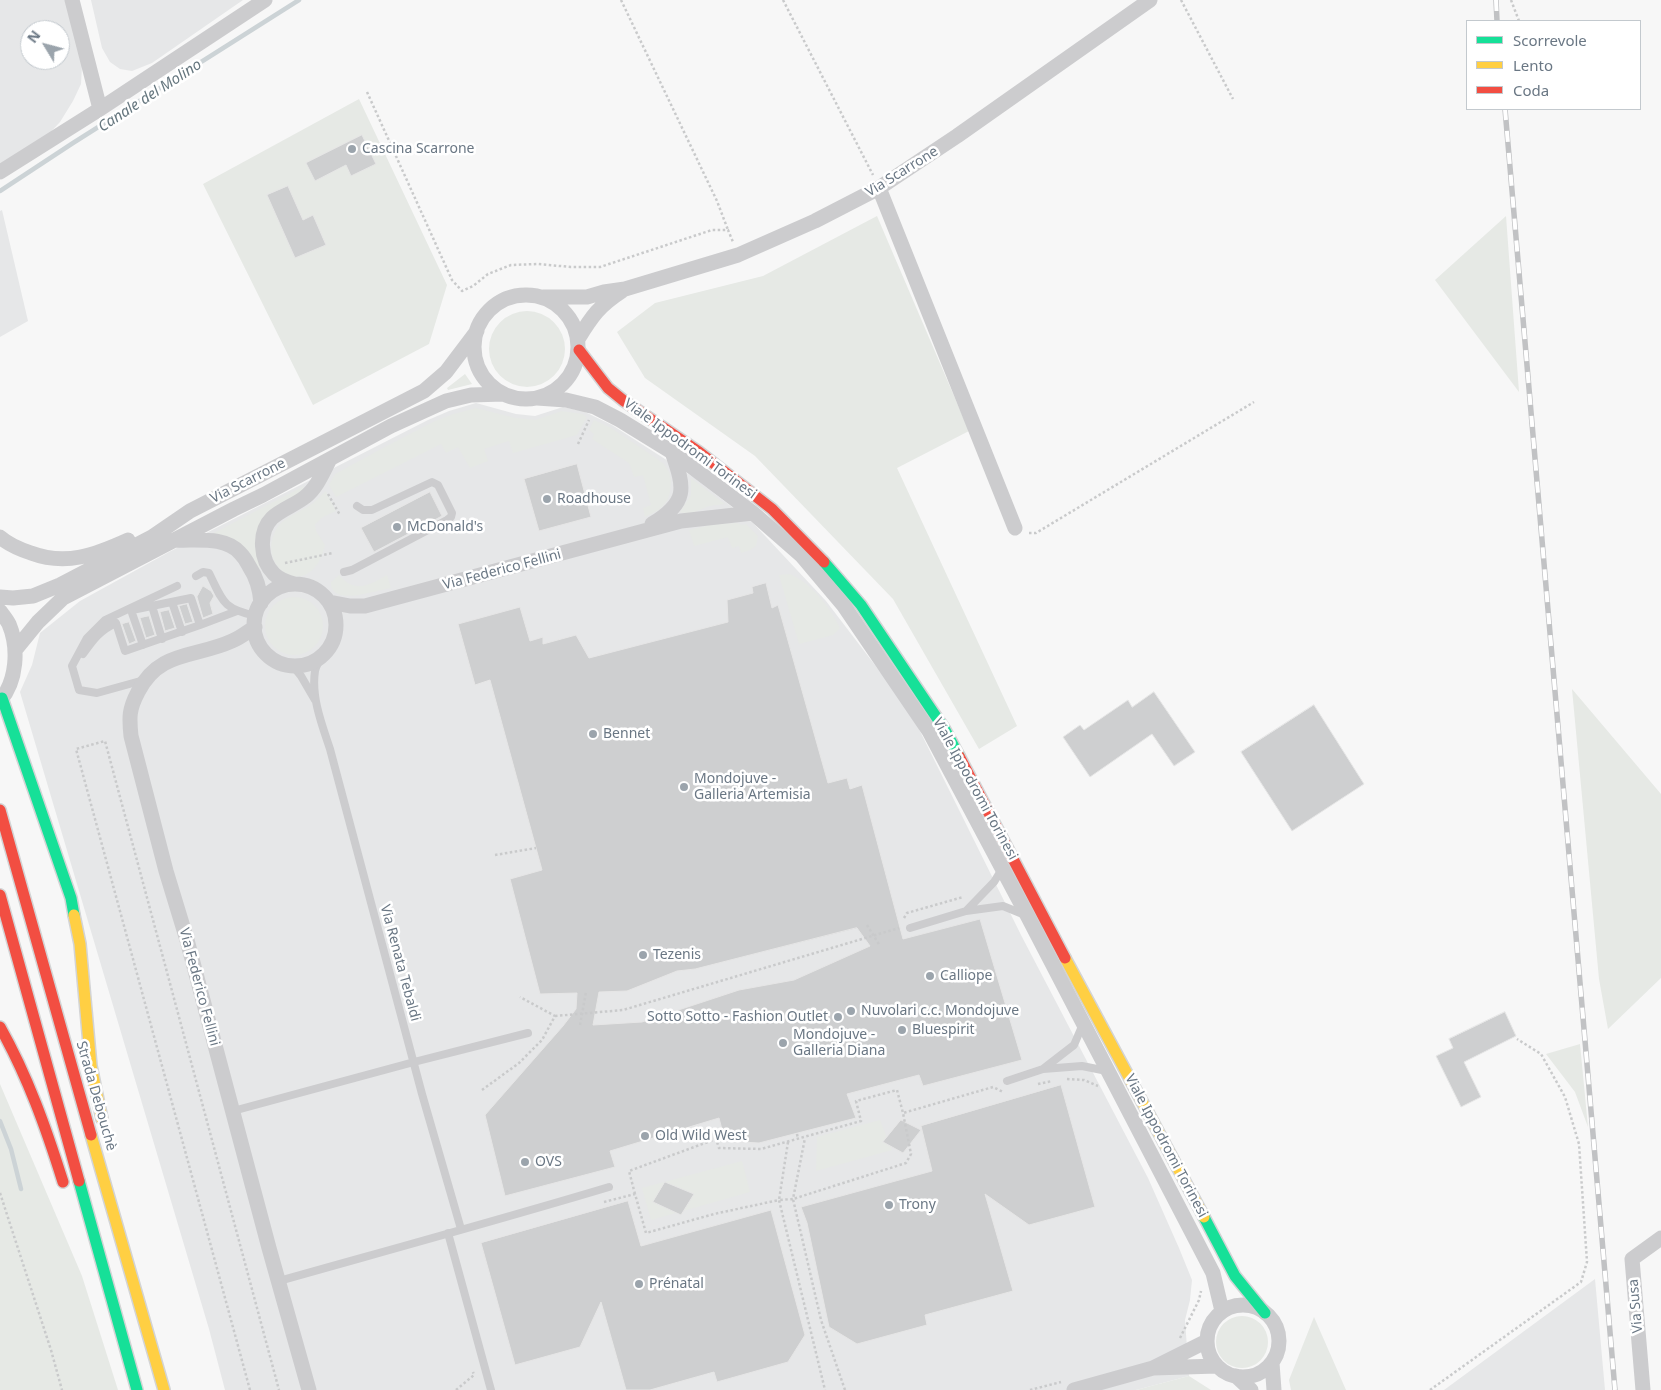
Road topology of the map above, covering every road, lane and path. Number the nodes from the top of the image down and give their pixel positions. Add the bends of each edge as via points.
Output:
1 (72, 0) edge
2 (265, 0) edge
3 (621, 0) edge
4 (783, 0) edge
5 (1150, 0) edge
6 (1181, 0) edge
7 (1511, 0) edge
8 (1519, 20) edge
9 (367, 92) dead end
10 (1233, 99) dead end
11 (100, 109) junction
12 (0, 172) edge
13 (879, 188) junction
14 (728, 230) junction
15 (738, 255) junction
16 (625, 289) junction
17 (543, 297) junction
18 (477, 331) junction
19 (578, 345) junction
20 (504, 394) junction
21 (537, 398) junction
22 (1254, 402) dead end
23 (591, 416) dead end
24 (578, 444) dead end
25 (672, 452) junction
26 (330, 459) junction
27 (325, 488) dead end
28 (357, 506) dead end
29 (190, 511) junction
30 (754, 513) junction
31 (340, 515) dead end
32 (1015, 528) joint
33 (638, 532) junction
34 (0, 537) edge
35 (175, 540) junction
36 (333, 553) dead end
37 (268, 567) junction
38 (344, 572) dead end
39 (196, 576) dead end
40 (294, 584) junction
41 (177, 586) dead end
42 (0, 597) edge
43 (172, 602) junction
44 (329, 602) junction
45 (152, 606) junction
46 (365, 606) junction
47 (131, 610) junction
48 (0, 611) edge
49 (237, 611) junction
50 (120, 612) junction
51 (257, 616) junction
52 (200, 626) junction
53 (336, 631) junction
54 (182, 632) junction
55 (162, 639) junction
56 (231, 642) junction
57 (143, 645) junction
58 (16, 649) junction
59 (262, 649) junction
60 (322, 657) junction
61 (293, 666) junction
62 (76, 680) junction
63 (144, 680) junction
64 (1, 700) edge
65 (317, 704) junction
66 (0, 810) edge
67 (536, 848) dead end
68 (495, 855) dead end
69 (1002, 870) junction
70 (986, 891) junction
71 (0, 895) edge
72 (966, 911) junction
73 (1028, 917) junction
74 (867, 925) dead end
75 (910, 928) dead end
76 (873, 936) junction
77 (880, 946) dead end
78 (586, 992) dead end
79 (582, 1013) junction
80 (555, 1016) dead end
81 (1083, 1024) junction
82 (580, 1025) dead end
83 (0, 1027) edge
84 (528, 1033) dead end
85 (1517, 1039) dead end
86 (414, 1062) junction
87 (1043, 1069) junction
88 (1107, 1070) junction
89 (1062, 1079) dead end
90 (1006, 1081) dead end
91 (1053, 1081) dead end
92 (1036, 1084) dead end
93 (1101, 1089) dead end
94 (1010, 1090) dead end
95 (233, 1111) junction
96 (903, 1113) junction
97 (104, 1126) dead end
98 (797, 1134) dead end
99 (805, 1137) junction
100 (798, 1139) junction
101 (788, 1142) junction
102 (608, 1187) dead end
103 (67, 1192) dead end
104 (0, 1193) edge
105 (635, 1194) junction
106 (793, 1199) junction
107 (779, 1200) junction
108 (596, 1204) dead end
109 (124, 1211) dead end
110 (461, 1229) junction
111 (448, 1233) junction
112 (1661, 1238) edge
113 (1661, 1253) edge
114 (1632, 1259) junction
115 (94, 1280) dead end
116 (132, 1280) junction
117 (279, 1281) junction
118 (1201, 1291) dead end
119 (1222, 1311) junction
120 (1265, 1313) junction
121 (1179, 1340) dead end
122 (1207, 1341) junction
123 (1272, 1362) junction
124 (471, 1366) dead end
125 (1217, 1366) junction
126 (1153, 1368) junction
127 (132, 1373) junction
128 (1236, 1376) junction
129 (1070, 1385) edge
130 (62, 1390) edge
131 (137, 1390) edge
132 (164, 1390) edge
133 (250, 1390) edge
134 (279, 1390) edge
135 (309, 1390) edge
136 (456, 1390) edge
137 (491, 1390) edge
138 (825, 1390) edge
139 (845, 1390) edge
140 (1030, 1390) edge
141 (1251, 1390) edge
142 (1274, 1390) edge
143 (1430, 1390) edge
144 (1643, 1390) edge

1 - 11 street
2 - 11 street
3 - 14 path via 717,200
4 - 13 path
5 - 13 street, Via Scarrone
6 - 10 path
7 - 8 path
9 - 14 path via 452,280 462,291 488,274 511,265 600,266 712,230
11 - 12 street
13 - 15 street, Via Scarrone
13 - 32 street
14 - 15 path
15 - 16 street, Via Scarrone
16 - 17 street, Via Scarrone via 586,297
16 - 19 street, Via Scarrone via 603,304 591,318
17 - 18 street via 510,297 496,304 484,316
17 - 19 street via 566,313 574,326
18 - 20 street via 476,360 491,386
18 - 29 street, Via Scarrone via 446,372 424,391
19 - 21 street via 575,367 566,381 553,392
19 - 120 main road, Viale Ippodromi Torinesi via 608,388 699,452 772,509 861,605 946,730 1235,1276
20 - 21 street via 520,399
20 - 26 street, Via Scarrone via 471,395 446,401
21 - 25 street, Viale Ippodromi Torinesi via 595,407
22 - 32 path via 1036,533
23 - 24 path
25 - 30 street, Viale Ippodromi Torinesi
25 - 33 street, Via Federico Fellini via 681,478 676,505
26 - 35 street, Via Scarrone
26 - 37 street via 317,484 305,497 271,518 262,546
27 - 31 path
28 - 38 lane via 372,510 432,482 438,485 452,513 447,520
29 - 34 street via 81,558 53,560 18,549
29 - 42 street, Via Scarrone via 152,537 60,585 33,596
30 - 33 street, Via Federico Fellini via 692,519
30 - 69 street, Viale Ippodromi Torinesi via 801,555 844,606 929,732
33 - 46 street, Via Federico Fellini
35 - 51 street, Via Scarrone via 216,541 230,545 240,553 255,575 260,590
35 - 58 street, Via Scarrone via 63,598
36 - 37 path
37 - 40 street via 274,574
39 - 49 lane via 209,573 225,603
40 - 44 street via 316,590
40 - 51 street via 275,590
41 - 50 lane
43 - 45 lane
43 - 52 lane via 191,598
43 - 54 lane
44 - 46 street, Via Federico Fellini
44 - 53 street via 334,611
45 - 47 lane
45 - 55 lane
46 - 53 street, Via Federico Fellini
47 - 50 lane
47 - 57 lane
48 - 58 street via 9,624
49 - 51 lane
49 - 52 lane
50 - 62 lane via 104,620 87,638 72,666
51 - 56 street, Via Federico Fellini
51 - 59 street via 256,635
52 - 54 lane
53 - 60 street
54 - 55 lane
55 - 57 lane
56 - 59 street, Via Federico Fellini
56 - 63 street, Via Federico Fellini via 170,660
57 - 62 lane via 125,651 116,623 105,628 81,656
58 - 64 street via 13,675
59 - 61 street via 270,658
60 - 61 street via 303,666
60 - 65 lane, Via Renata Tebaldi via 316,669
61 - 65 lane, Via Renata Tebaldi
62 - 63 lane via 79,690 96,693
63 - 95 street, Via Federico Fellini via 128,717 131,736
64 - 97 main road via 71,898 80,944 91,1066
65 - 86 lane, Via Renata Tebaldi
66 - 116 main road, Strada Debouchè
67 - 68 path
69 - 70 lane
69 - 73 street, Viale Ippodromi Torinesi
70 - 72 lane
70 - 76 path via 907,913 898,928
71 - 127 main road
72 - 73 lane via 1003,906
72 - 75 lane
73 - 81 street, Viale Ippodromi Torinesi
74 - 76 path
76 - 77 path
76 - 79 path via 622,1010
78 - 79 path
79 - 80 path
79 - 82 path
81 - 87 lane via 1074,1045
81 - 88 street, Viale Ippodromi Torinesi
83 - 103 main road via 17,1057 43,1119
84 - 86 lane
85 - 143 path via 1541,1054 1565,1098 1579,1144 1587,1262 1580,1282
86 - 95 lane
86 - 110 lane, Via Renata Tebaldi
87 - 88 lane via 1082,1066
87 - 90 lane
88 - 119 street, Viale Ippodromi Torinesi via 1213,1273
89 - 93 path via 1084,1080
91 - 92 path
94 - 96 path via 1001,1092 993,1087
95 - 117 street, Via Federico Fellini
96 - 99 path via 897,1090 856,1101 861,1121
96 - 106 path via 911,1154 906,1163
98 - 100 path
99 - 100 path
99 - 106 path
100 - 101 path
101 - 105 path via 761,1149 719,1148 716,1139 629,1171
101 - 107 path
102 - 110 lane
104 - 130 path
105 - 107 path via 646,1233
105 - 108 path
106 - 107 path
106 - 139 path via 821,1320
107 - 138 path
109 - 116 main road
110 - 111 lane
111 - 117 lane
111 - 137 lane
112 - 114 street, Via Susa
113 - 114 street
114 - 144 street, Via Susa
115 - 127 main road
116 - 132 main road, Strada Debouchè
117 - 135 street, Via Federico Fellini
118 - 121 path
119 - 120 street via 1244,1305
119 - 122 street via 1214,1319
120 - 123 street via 1273,1321 1279,1342
122 - 125 street via 1208,1352
122 - 126 street
123 - 128 street via 1254,1376
123 - 142 street
124 - 136 path via 474,1375
125 - 126 street
125 - 128 street via 1221,1371
126 - 129 street
127 - 131 main road
128 - 141 street
129 - 140 path
133 - 134 path via 76,749 105,741

